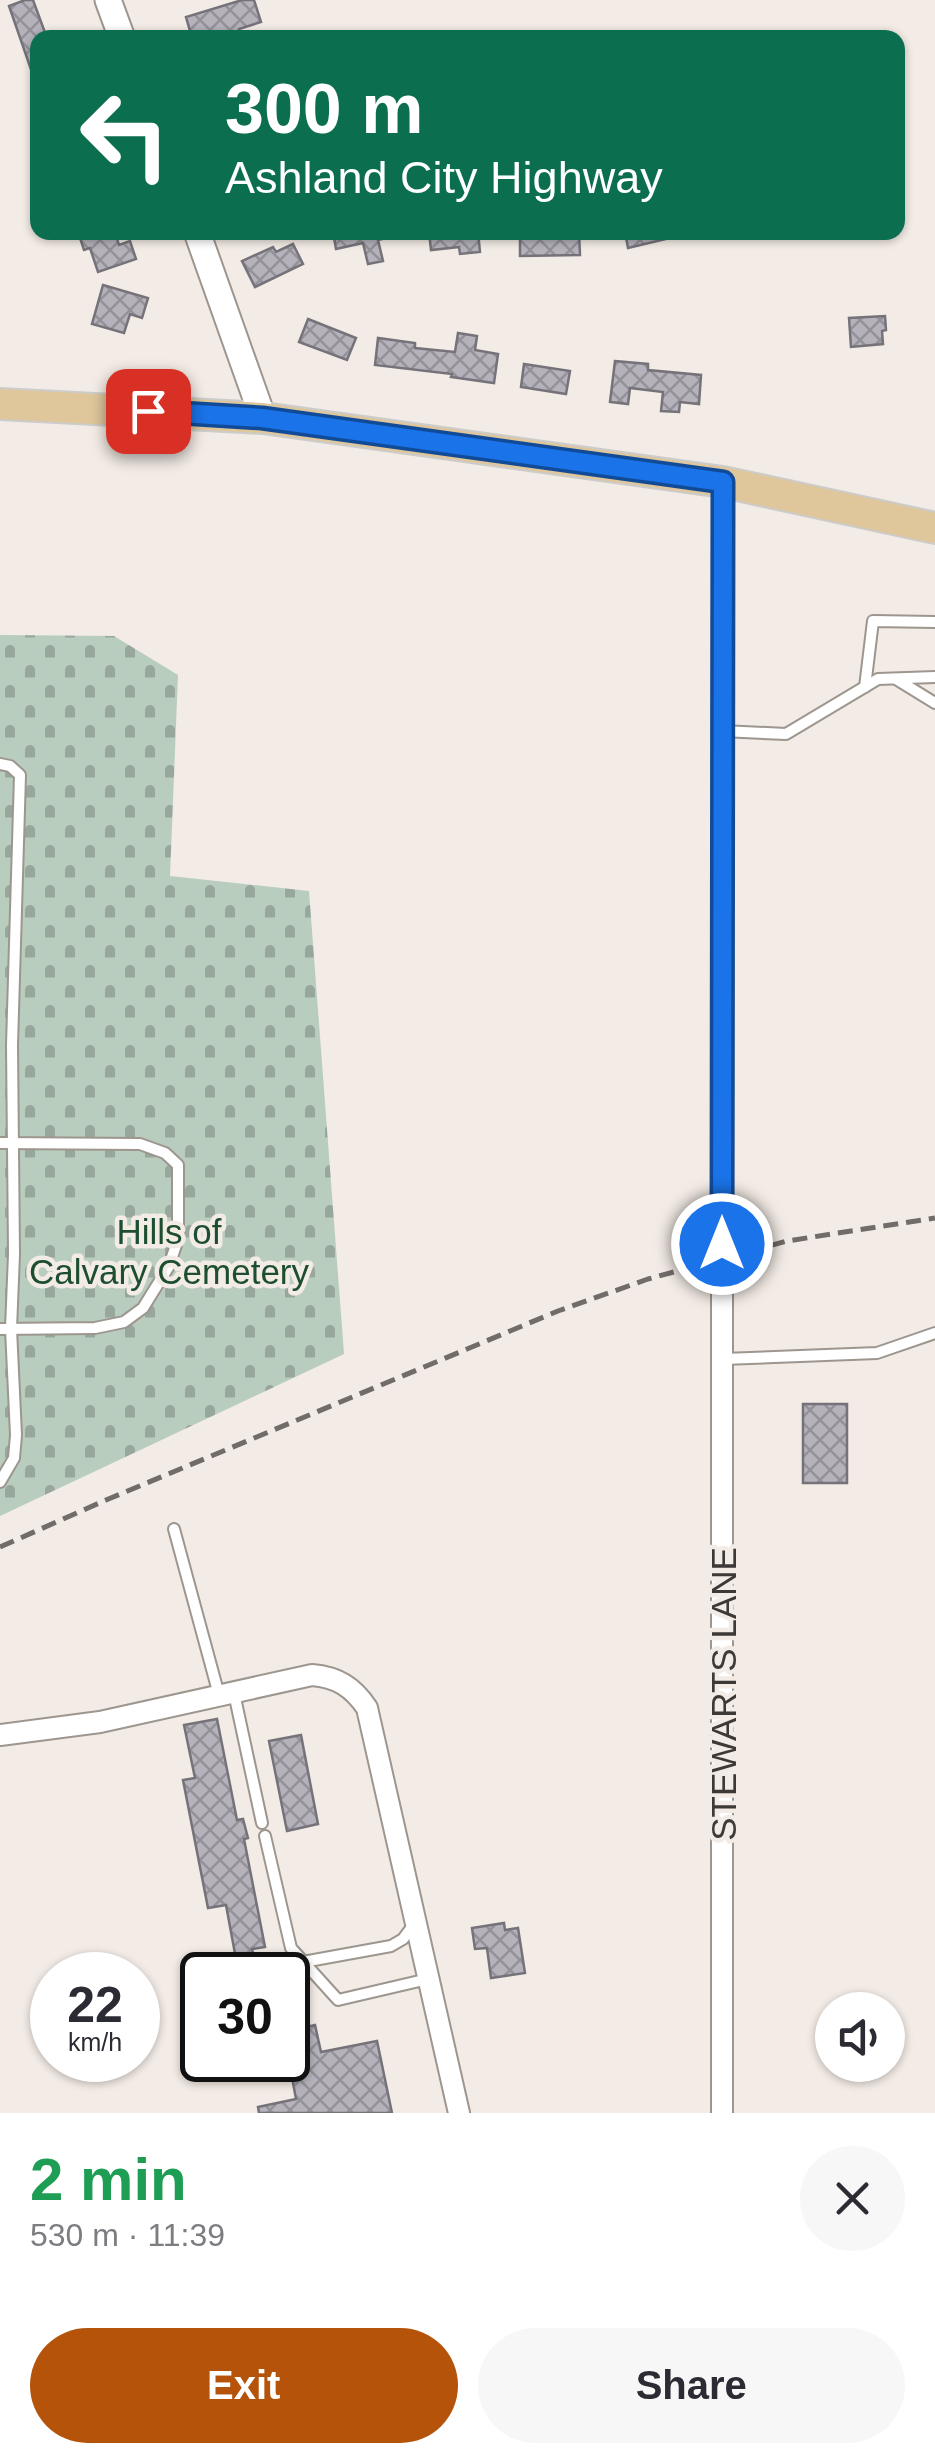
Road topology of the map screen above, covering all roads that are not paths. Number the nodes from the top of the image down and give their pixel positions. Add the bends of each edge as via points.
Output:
1 (108, 0) edge
2 (119, 30) edge
3 (200, 240) edge
4 (0, 404) edge
5 (262, 418) junction
6 (723, 482) junction
7 (935, 528) edge
8 (935, 622) edge
9 (935, 678) edge
10 (895, 679) junction
11 (865, 687) junction
12 (935, 703) edge
13 (722, 731) junction
14 (0, 764) edge
15 (0, 1143) edge
16 (13, 1143) junction
17 (722, 1244) dead end
18 (722, 1274) dead end
19 (6, 1329) edge
20 (935, 1332) edge
21 (723, 1360) junction
22 (0, 1482) edge
23 (174, 1530) dead end
24 (226, 1694) junction
25 (0, 1735) edge
26 (262, 1823) dead end
27 (265, 1836) dead end
28 (415, 1922) junction
29 (294, 1952) edge
30 (310, 1961) edge
31 (310, 1970) edge
32 (428, 1979) junction
33 (459, 2113) edge
34 (722, 2113) edge

1 - 2 street
3 - 5 street
4 - 5 main road
5 - 6 main road
6 - 7 main road
6 - 13 street
8 - 11 lane via 872,621
9 - 10 lane
10 - 11 lane
10 - 12 lane
11 - 13 lane via 786,734
13 - 17 street
14 - 16 lane via 20,775
15 - 16 lane
16 - 19 lane via 14,1254
16 - 19 lane via 140,1144 165,1153 178,1165 178,1239 143,1308 124,1322
18 - 21 street, STEWARTS LANE
19 - 22 lane via 15,1446
20 - 21 lane via 877,1352
21 - 34 street, STEWARTS LANE
23 - 24 lane
24 - 25 street via 100,1722
24 - 26 lane
24 - 28 street via 312,1676 357,1693 367,1708
27 - 29 lane
28 - 30 lane via 392,1946
28 - 32 street
31 - 32 lane via 338,2000
32 - 33 street

